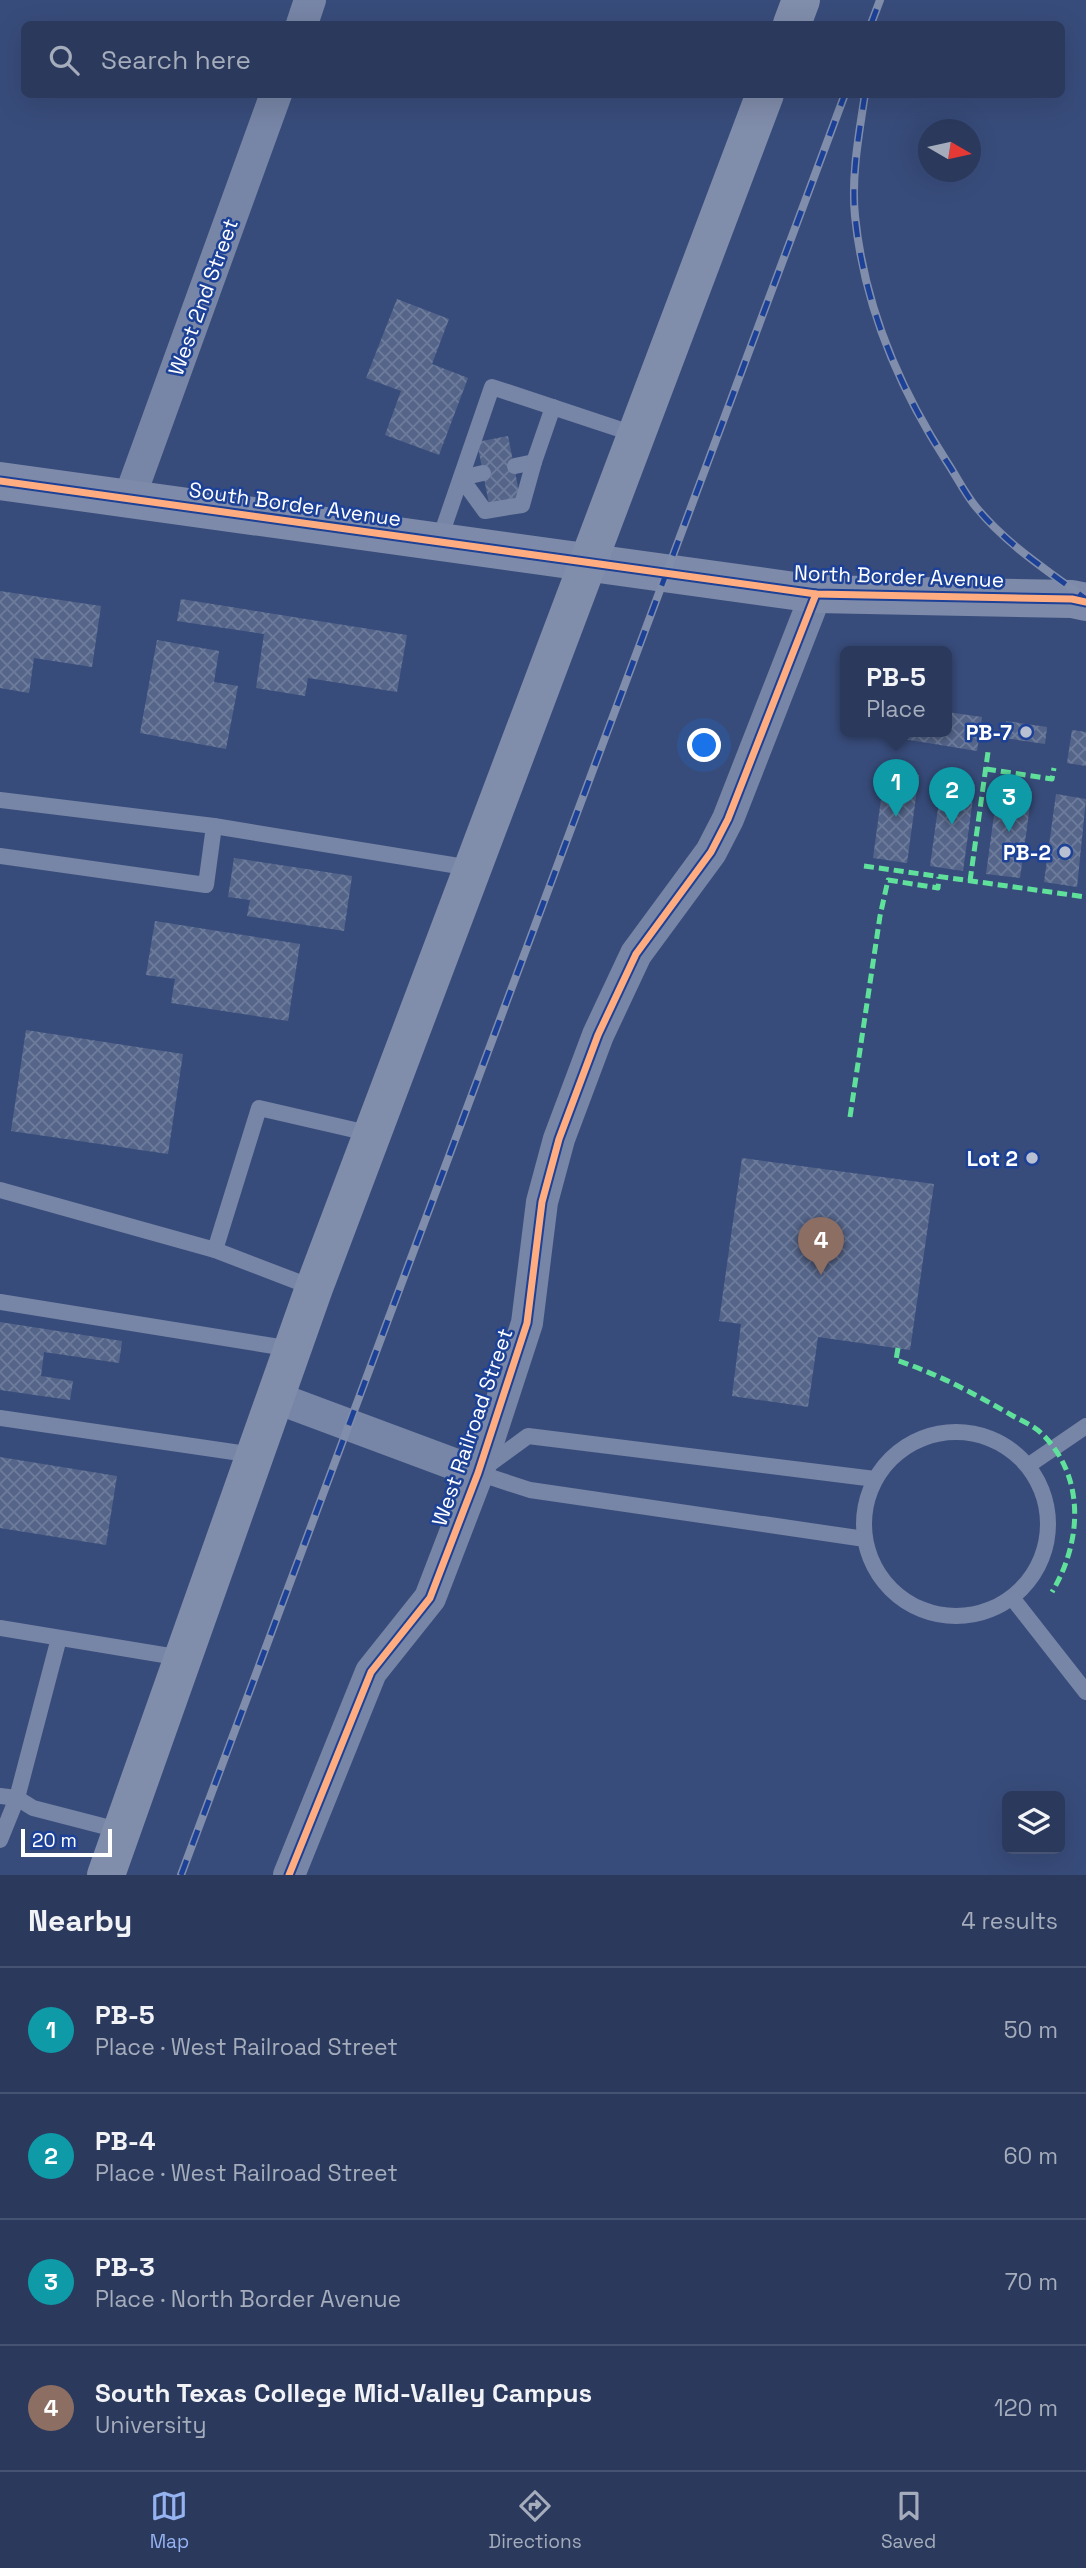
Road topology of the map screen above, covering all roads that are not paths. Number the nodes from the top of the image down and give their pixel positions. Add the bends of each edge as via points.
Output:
1 (310, 0) edge
2 (801, 0) edge
3 (303, 21) edge
4 (793, 21) edge
5 (275, 98) edge
6 (763, 98) edge
7 (553, 407) junction
8 (634, 434) junction
9 (534, 462) junction
10 (515, 466) dead end
11 (483, 473) dead end
12 (461, 478) junction
13 (0, 481) edge
14 (129, 499) junction
15 (439, 541) junction
16 (586, 562) junction
17 (816, 594) junction
18 (1086, 602) edge
19 (0, 800) edge
20 (214, 826) junction
21 (0, 856) edge
22 (471, 868) junction
23 (372, 1134) junction
24 (0, 1190) edge
25 (215, 1250) junction
26 (314, 1288) junction
27 (0, 1302) edge
28 (292, 1349) junction
29 (274, 1397) junction
30 (0, 1418) edge
31 (1086, 1426) edge
32 (254, 1455) junction
33 (1029, 1465) junction
34 (478, 1473) junction
35 (875, 1479) junction
36 (865, 1539) junction
37 (1013, 1599) junction
38 (0, 1628) edge
39 (59, 1638) junction
40 (182, 1658) junction
41 (1086, 1692) edge
42 (8, 1797) edge
43 (122, 1831) junction
44 (0, 1840) edge
45 (106, 1875) edge
46 (289, 1875) edge

1 - 3 street
2 - 4 main road
5 - 14 street, West 2nd Street
6 - 8 main road
7 - 8 lane
7 - 9 lane
7 - 12 lane via 492,387
8 - 16 main road
9 - 10 lane
9 - 12 lane via 522,505 485,511
11 - 12 lane
12 - 15 lane
13 - 14 street, South Border Avenue
14 - 15 street, South Border Avenue
15 - 16 street, South Border Avenue
16 - 17 street, North Border Avenue
16 - 22 main road
17 - 18 street, North Border Avenue
17 - 34 street, West Railroad Street via 729,819 711,852 636,954 598,1035 559,1139 542,1202 527,1323
19 - 20 lane
20 - 21 lane via 206,885
20 - 22 lane
22 - 23 main road
23 - 25 lane via 259,1108
23 - 26 main road
24 - 25 lane
25 - 26 lane
26 - 28 main road
27 - 28 lane
28 - 29 main road
29 - 32 main road
29 - 34 street
30 - 32 lane
31 - 33 lane
32 - 40 main road
33 - 35 lane via 1011,1449 982,1435 947,1432 915,1441
33 - 37 lane via 1043,1494 1048,1526 1042,1558
34 - 35 lane via 527,1436
34 - 36 lane via 530,1490
34 - 46 street, West Railroad Street via 430,1598 371,1672
35 - 36 lane via 864,1510
36 - 37 lane via 877,1572 892,1592 918,1609 950,1617 978,1614
37 - 41 lane
38 - 39 lane
39 - 40 lane
39 - 42 lane
40 - 43 main road
42 - 43 lane
42 - 44 lane
43 - 45 main road

